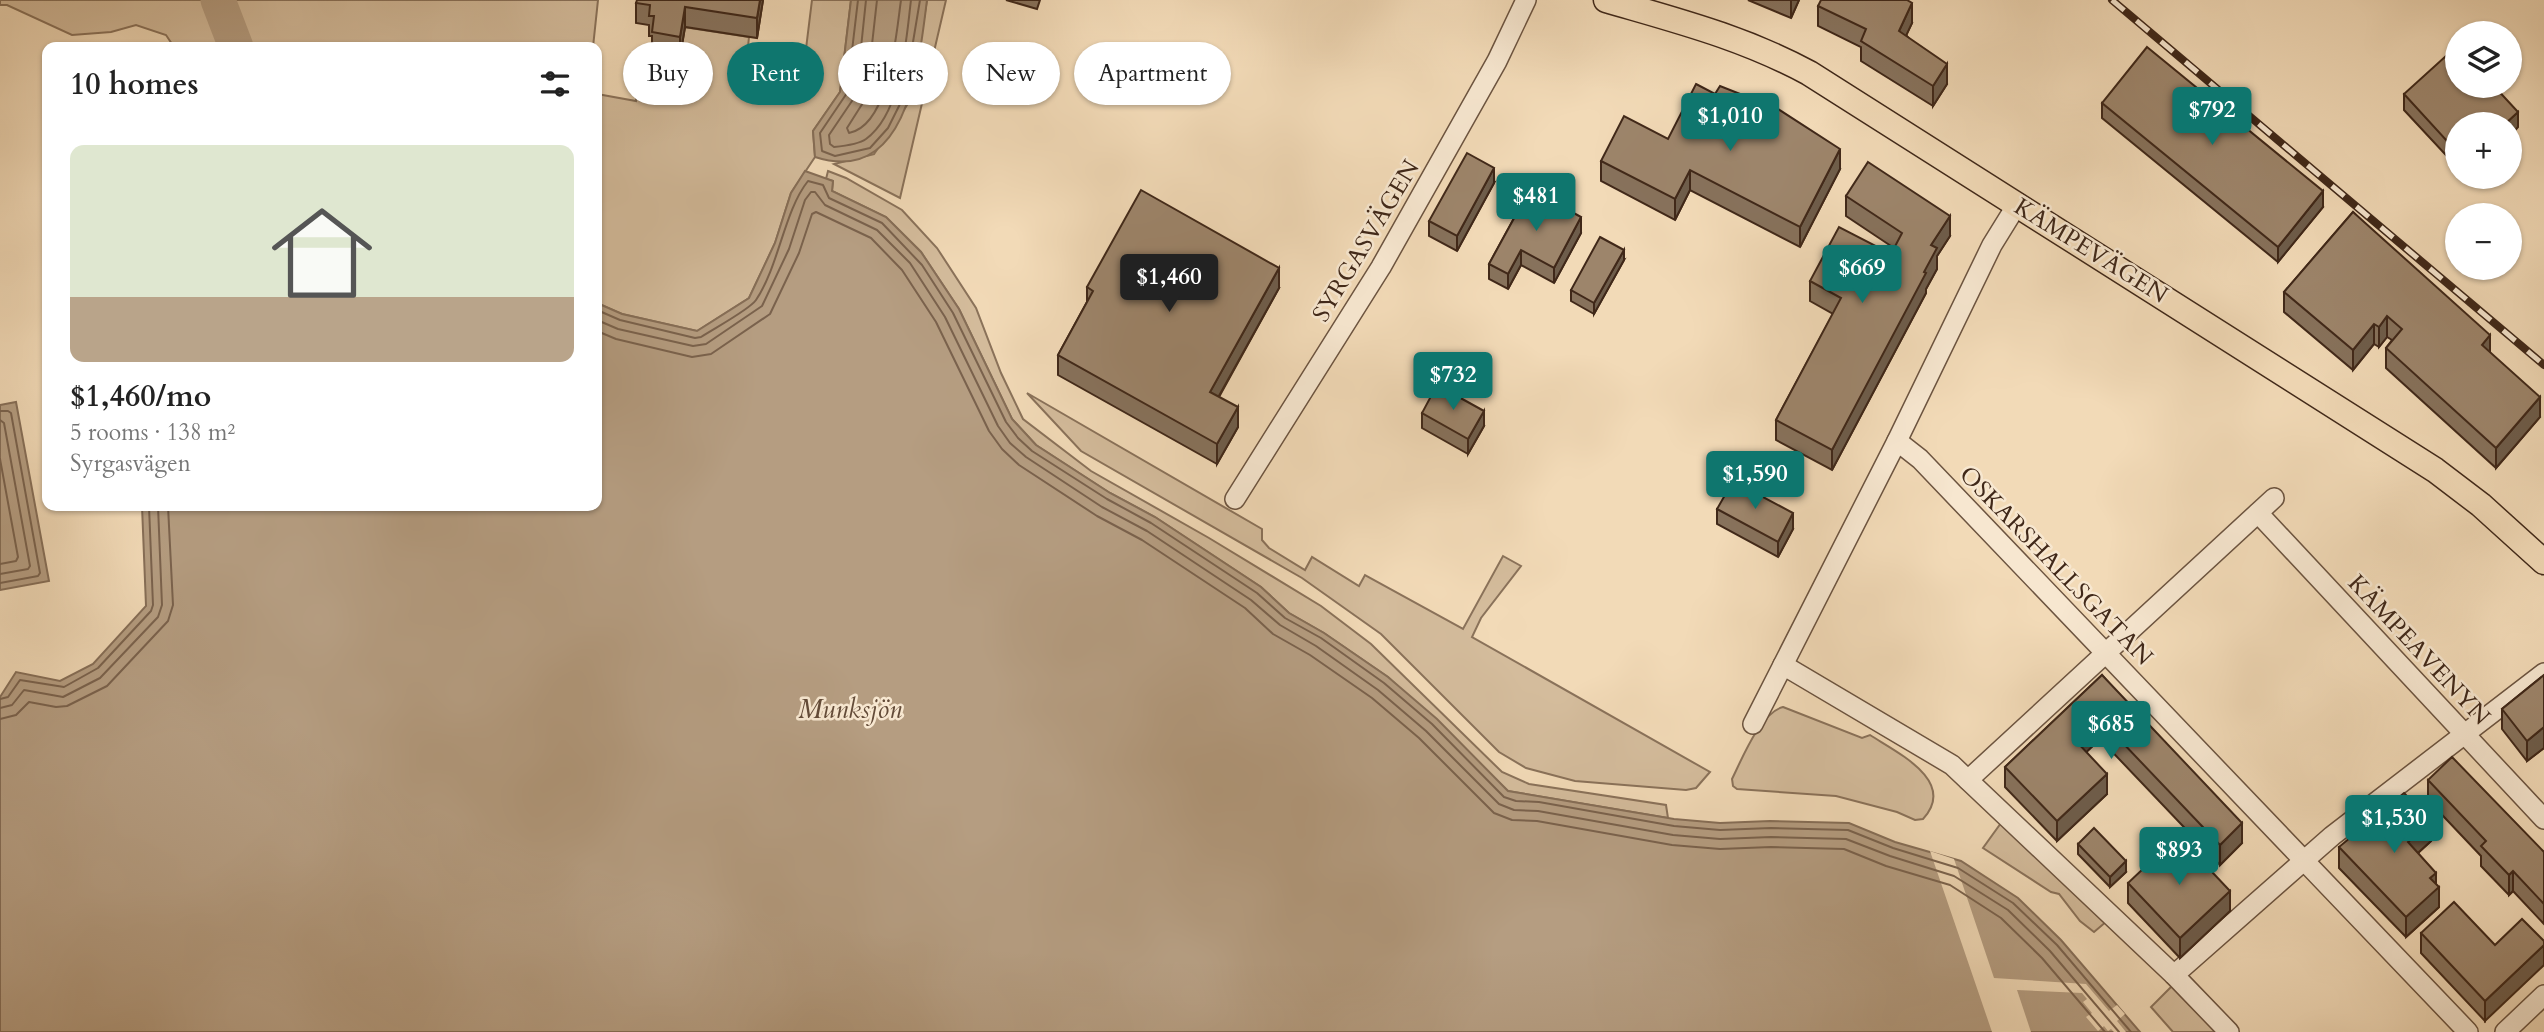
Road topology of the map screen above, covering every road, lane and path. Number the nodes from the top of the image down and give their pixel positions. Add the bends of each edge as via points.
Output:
1 (1527, 0) edge
2 (1606, 0) edge
3 (2018, 203) junction
4 (1897, 440) junction
5 (2274, 498) dead end
6 (1235, 499) dead end
7 (2258, 513) junction
8 (2544, 562) edge
9 (2105, 653) junction
10 (1783, 665) junction
11 (2544, 673) edge
12 (1753, 724) dead end
13 (2465, 734) junction
14 (1968, 780) junction
15 (2544, 819) edge
16 (2303, 860) junction
17 (2174, 975) junction
18 (2544, 995) edge
19 (2229, 1032) edge
20 (2468, 1032) edge
21 (2505, 1032) edge

1 - 6 street, SYRGASVÄGEN via 1381,267
2 - 3 main road, KÄMPEVÄGEN via 1769,51
3 - 4 street via 1992,245
3 - 8 main road, KÄMPEVÄGEN via 2435,470
4 - 9 street, OSKARSHALLSGATAN
4 - 10 street
5 - 7 street
7 - 9 street
7 - 13 street, KÄMPEAVENYN
9 - 14 street
9 - 16 street, OSKARSHALLSGATAN
10 - 12 street
10 - 14 street via 1952,765
11 - 13 street
13 - 15 street, KÄMPEAVENYN
13 - 16 street
14 - 17 street
16 - 17 street
16 - 20 street, OSKARSHALLSGATAN
17 - 19 street
18 - 21 street

